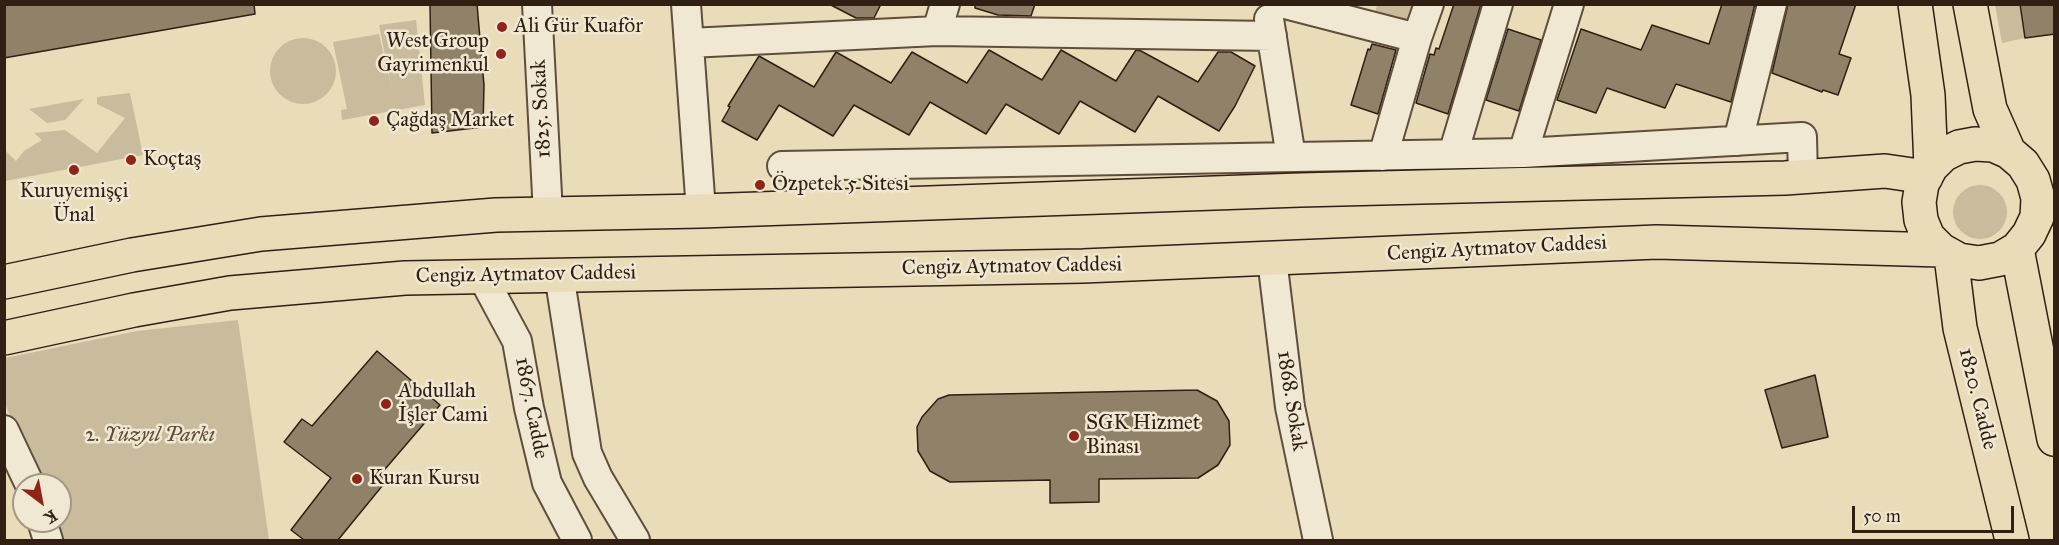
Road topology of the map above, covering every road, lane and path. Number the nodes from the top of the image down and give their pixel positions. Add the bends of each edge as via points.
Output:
1 (537, 4) edge
2 (686, 4) edge
3 (1267, 4) edge
4 (1285, 4) edge
5 (1429, 4) edge
6 (1497, 4) edge
7 (1569, 4) edge
8 (1772, 4) edge
9 (1915, 4) edge
10 (1970, 4) edge
11 (941, 18) edge
12 (1272, 36) junction
13 (1417, 38) junction
14 (689, 43) junction
15 (1738, 141) junction
16 (1524, 153) junction
17 (1453, 154) junction
18 (1383, 156) junction
19 (1291, 157) junction
20 (2016, 158) junction
21 (782, 166) dead end
22 (1928, 172) junction
23 (1803, 177) junction
24 (2055, 179) edge
25 (701, 211) junction
26 (548, 214) junction
27 (2055, 245) edge
28 (2020, 246) junction
29 (1946, 253) junction
30 (1272, 259) junction
31 (558, 274) junction
32 (482, 276) junction
33 (4, 282) edge
34 (4, 338) edge
35 (4, 430) edge
36 (2055, 439) edge
37 (24, 473) edge
38 (577, 540) edge
39 (635, 540) edge
40 (1317, 540) edge
41 (2012, 540) edge

1 - 26 street, 1825. Sokak
2 - 14 street
3 - 12 street
4 - 13 street
5 - 13 street
6 - 17 street
7 - 16 street
8 - 15 street
9 - 22 main road, 1820. Cadde via 1928,95
10 - 20 main road via 1990,109
11 - 12 street
11 - 14 street
12 - 19 street
13 - 18 street
14 - 25 street
15 - 16 street
15 - 23 street via 1802,137
16 - 17 street
17 - 18 street
18 - 19 street
19 - 21 street
20 - 22 main road via 1993,146 1976,144 1951,151
20 - 24 main road
20 - 28 main road via 2033,180 2038,198 2037,217
22 - 23 main road
22 - 29 main road, 1820. Cadde via 1918,202 1921,220 1928,237
23 - 25 main road
25 - 26 main road
26 - 33 main road via 430,218 261,234 153,250
27 - 28 main road, Cengiz Aytmatov Caddesi
28 - 29 main road, Cengiz Aytmatov Caddesi via 2000,259 1979,263
28 - 36 main road
29 - 30 main road, Cengiz Aytmatov Caddesi via 1657,242
29 - 41 main road, 1820. Cadde via 1960,328
30 - 31 main road, Cengiz Aytmatov Caddesi via 1083,266
30 - 40 street, 1868. Sokak via 1290,407
31 - 32 main road, Cengiz Aytmatov Caddesi
31 - 39 street via 587,453
32 - 34 main road, Cengiz Aytmatov Caddesi via 343,281 230,293
32 - 38 street, 1867. Cadde via 517,341 547,483
35 - 37 street

